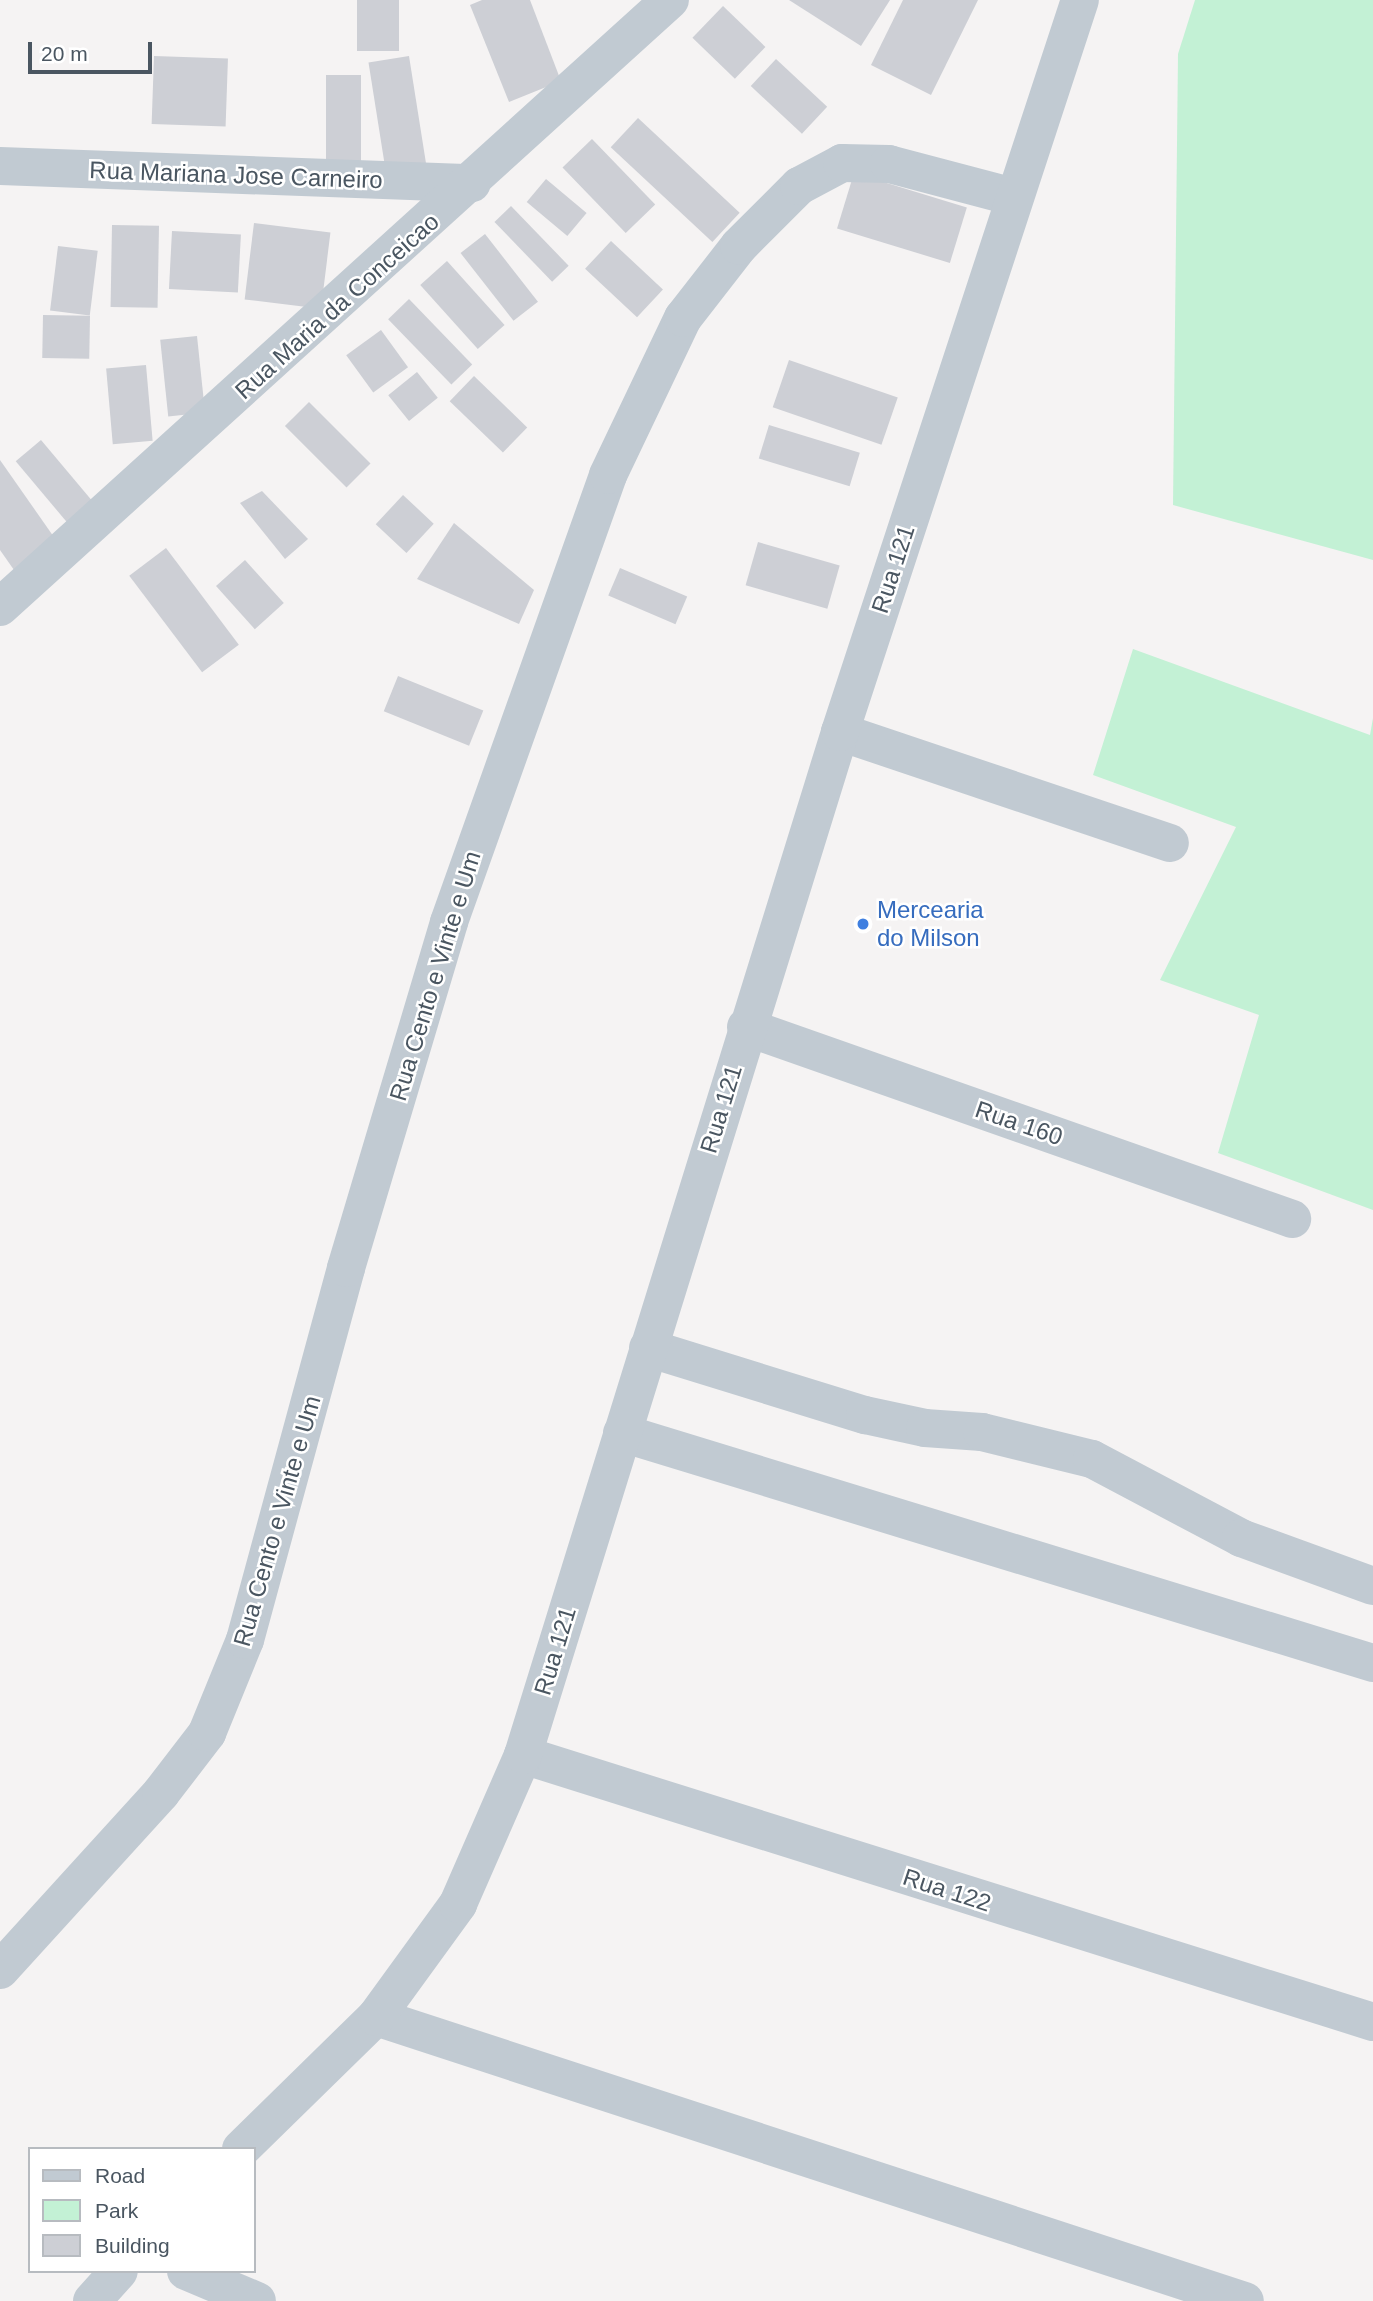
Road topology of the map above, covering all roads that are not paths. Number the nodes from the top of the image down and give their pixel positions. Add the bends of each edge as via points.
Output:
1 (670, 0) edge
2 (1080, 0) edge
3 (0, 166) edge
4 (472, 183) junction
5 (1014, 197) junction
6 (0, 607) edge
7 (839, 732) junction
8 (1170, 842) dead end
9 (746, 1027) junction
10 (1292, 1219) dead end
11 (648, 1348) junction
12 (622, 1433) junction
13 (1373, 1586) edge
14 (1373, 1663) edge
15 (523, 1755) junction
16 (0, 1970) edge
17 (376, 2017) junction
18 (1373, 2022) edge
19 (243, 2147) edge
20 (117, 2273) edge
21 (191, 2273) edge
22 (92, 2301) edge
23 (257, 2301) edge
24 (1245, 2301) edge

1 - 4 street, Rua Maria da Conceicao
2 - 5 street, Rua 121
3 - 4 street, Rua Mariana Jose Carneiro
4 - 6 street, Rua Maria da Conceicao
5 - 7 street, Rua 121
5 - 16 street, Rua Cento e Vinte e Um via 889,164 842,163 799,186 739,246 682,318 608,475 449,922 346,1268 240,1652 206,1733 161,1793
7 - 8 street
7 - 9 street, Rua 121
9 - 10 street, Rua 160
9 - 11 street, Rua 121
11 - 12 street, Rua 121
11 - 13 street via 865,1415 925,1428 982,1432 1092,1459 1241,1538
12 - 14 street
12 - 15 street, Rua 121
15 - 17 street, Rua 121 via 458,1903
15 - 18 street, Rua 122
17 - 19 street, Rua 121
17 - 24 street
20 - 22 street
21 - 23 street

